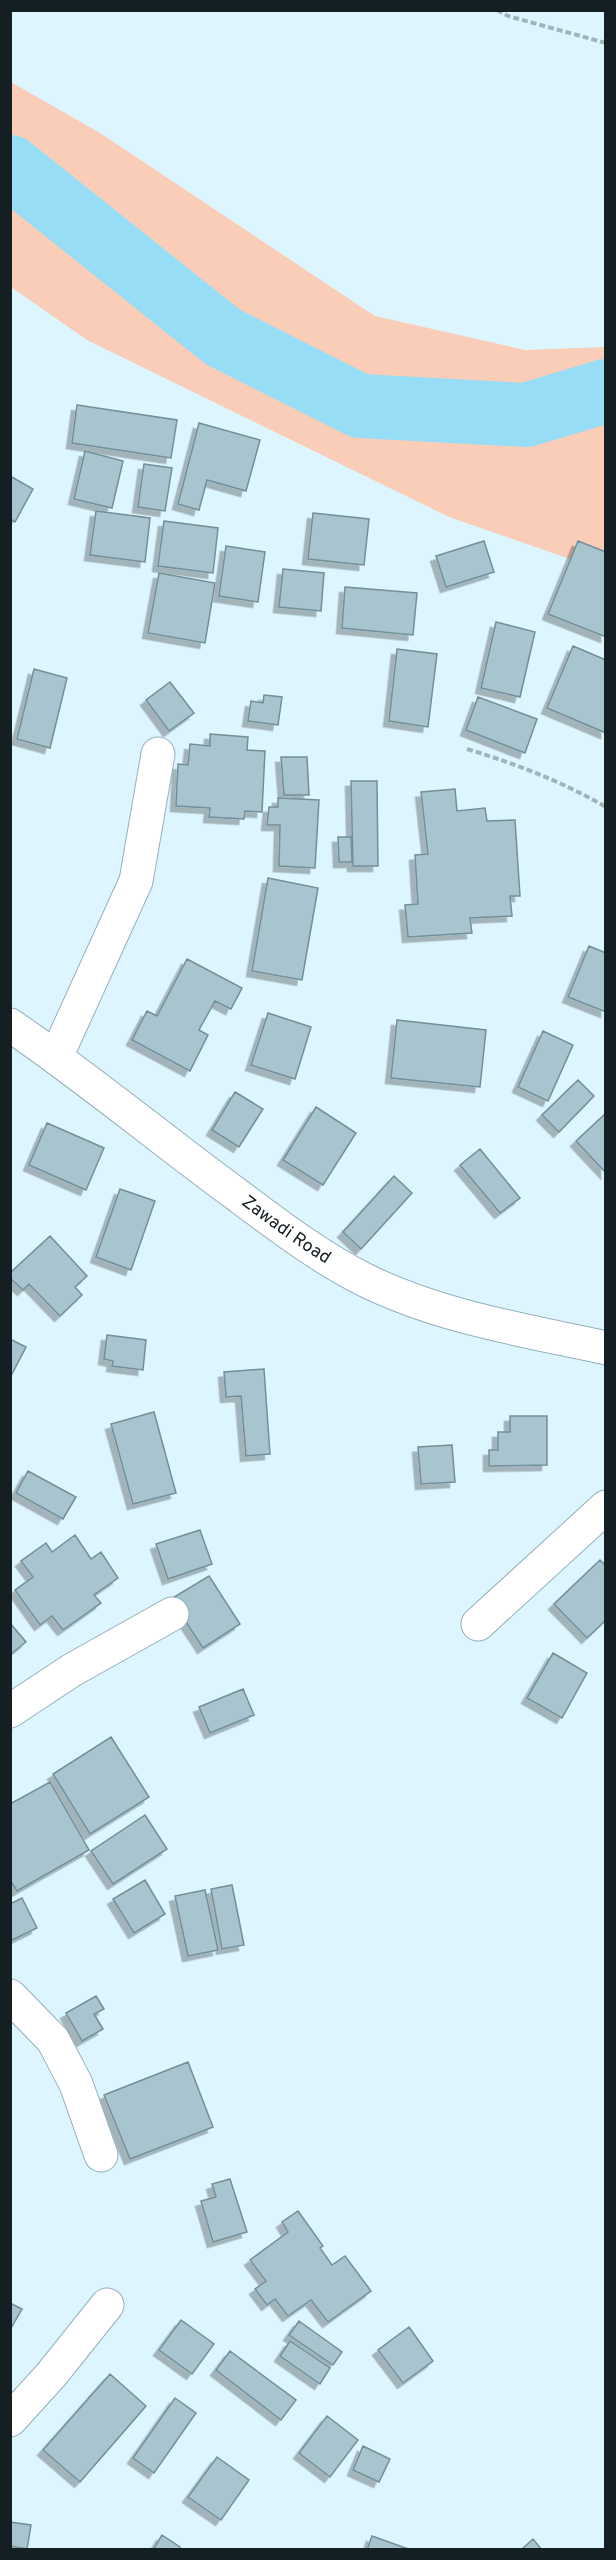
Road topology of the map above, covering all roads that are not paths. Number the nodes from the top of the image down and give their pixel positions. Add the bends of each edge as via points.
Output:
1 (158, 754) dead end
2 (10, 1025) edge
3 (56, 1056) junction
4 (606, 1348) edge
5 (606, 1507) edge
6 (172, 1614) dead end
7 (478, 1624) dead end
8 (10, 1711) edge
9 (10, 1996) edge
10 (101, 2155) dead end
11 (107, 2305) dead end
12 (10, 2420) edge

1 - 3 street via 136,881
2 - 3 street, Zawadi Road
3 - 4 street, Zawadi Road via 261,1213 365,1280 442,1311
5 - 7 street
6 - 8 street via 72,1670
9 - 10 street via 53,2040 76,2084
11 - 12 street

